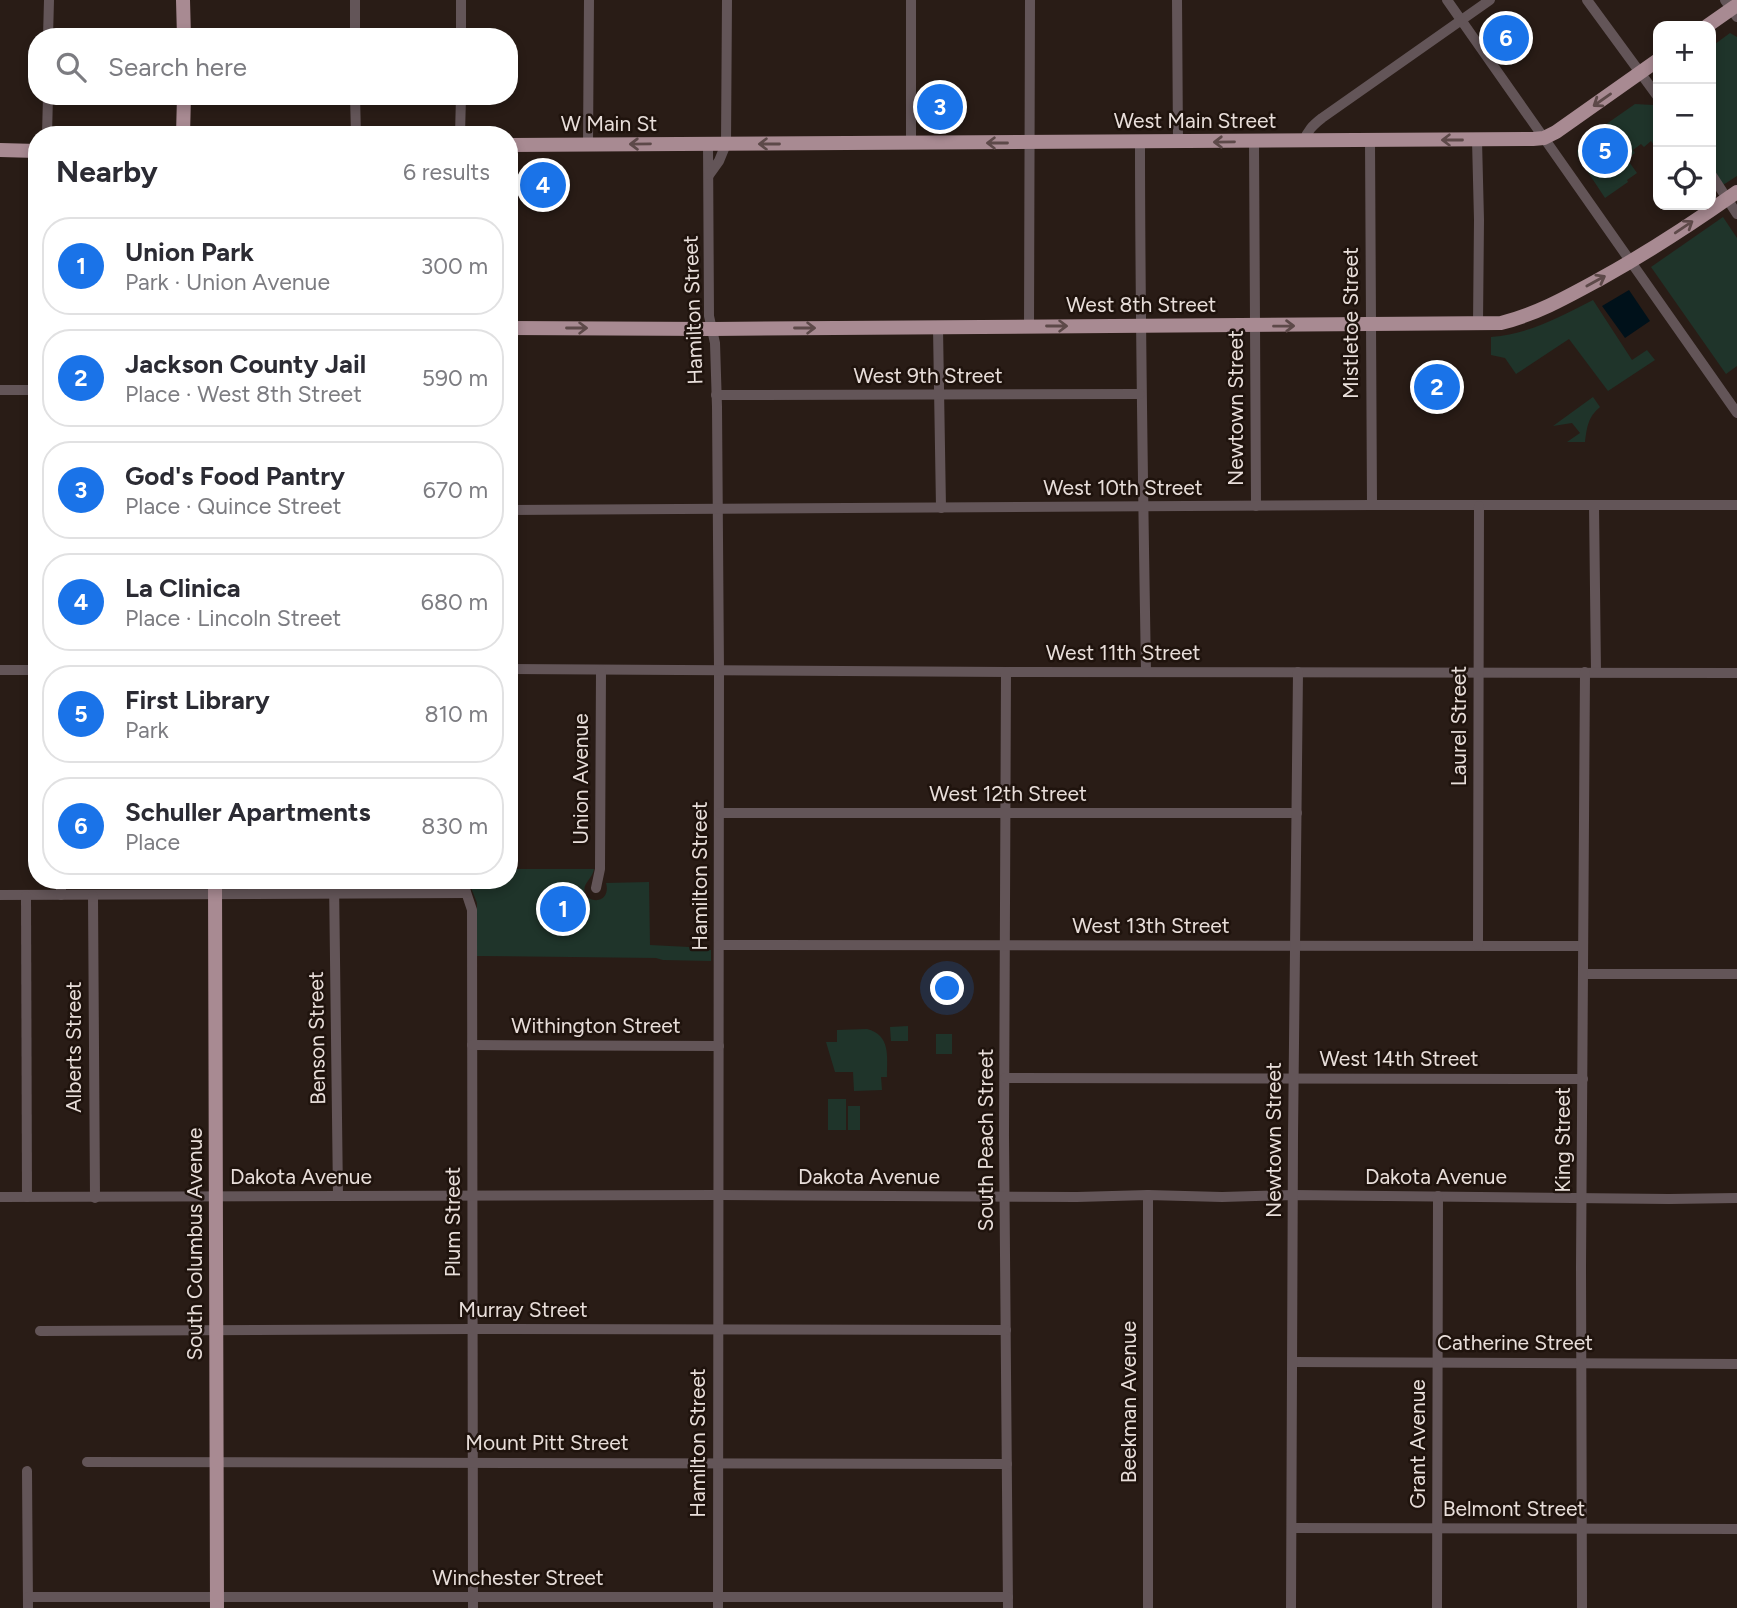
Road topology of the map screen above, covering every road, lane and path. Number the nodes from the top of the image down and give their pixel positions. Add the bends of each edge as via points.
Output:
1 (49, 0) edge
2 (183, 0) edge
3 (355, 0) edge
4 (461, 0) edge
5 (589, 0) edge
6 (727, 0) edge
7 (911, 0) edge
8 (1030, 0) edge
9 (1177, 0) edge
10 (1447, 0) edge
11 (1490, 0) edge
12 (1587, 0) edge
13 (1733, 8) edge
14 (1461, 20) junction
15 (1714, 21) edge
16 (48, 28) edge
17 (184, 28) edge
18 (355, 28) edge
19 (461, 28) edge
20 (1653, 64) edge
21 (1640, 73) junction
22 (1653, 90) edge
23 (48, 105) edge
24 (184, 105) edge
25 (355, 105) edge
26 (461, 105) edge
27 (47, 126) edge
28 (183, 126) edge
29 (356, 126) edge
30 (460, 126) edge
31 (1544, 138) junction
32 (1477, 140) junction
33 (1254, 141) junction
34 (1304, 141) junction
35 (1370, 141) junction
36 (1140, 142) junction
37 (1178, 142) junction
38 (911, 143) junction
39 (1030, 143) junction
40 (708, 144) junction
41 (726, 144) junction
42 (518, 145) edge
43 (588, 145) junction
44 (0, 150) edge
45 (28, 151) edge
46 (709, 175) junction
47 (1716, 178) edge
48 (1732, 196) edge
49 (1737, 215) edge
50 (1631, 262) junction
51 (1478, 324) junction
52 (1371, 325) junction
53 (1029, 326) junction
54 (1255, 326) junction
55 (1140, 327) junction
56 (518, 328) edge
57 (938, 328) junction
58 (712, 329) junction
59 (0, 390) edge
60 (28, 390) edge
61 (1140, 394) junction
62 (716, 395) junction
63 (938, 395) junction
64 (1737, 413) edge
65 (1372, 505) junction
66 (1737, 505) edge
67 (1256, 506) junction
68 (1479, 506) junction
69 (1594, 506) junction
70 (941, 508) junction
71 (1143, 508) junction
72 (518, 510) edge
73 (717, 510) junction
74 (518, 669) edge
75 (0, 670) edge
76 (28, 670) edge
77 (601, 670) junction
78 (719, 670) junction
79 (1006, 672) junction
80 (1146, 672) junction
81 (1298, 672) junction
82 (1478, 672) junction
83 (1591, 672) junction
84 (1737, 673) edge
85 (720, 813) junction
86 (1005, 813) junction
87 (1297, 813) junction
88 (596, 888) dead end
89 (61, 889) edge
90 (200, 889) edge
91 (215, 889) edge
92 (232, 889) edge
93 (334, 889) edge
94 (465, 889) edge
95 (467, 893) junction
96 (0, 895) edge
97 (61, 895) junction
98 (334, 895) junction
99 (26, 896) junction
100 (93, 896) junction
101 (719, 945) junction
102 (1005, 945) junction
103 (1296, 945) junction
104 (1478, 946) junction
105 (1583, 946) junction
106 (1583, 974) junction
107 (1737, 974) edge
108 (472, 1045) junction
109 (719, 1046) junction
110 (1005, 1078) junction
111 (1294, 1078) junction
112 (1583, 1079) junction
113 (719, 1195) junction
114 (1148, 1195) junction
115 (1293, 1195) junction
116 (338, 1196) junction
117 (472, 1196) junction
118 (1005, 1196) junction
119 (1438, 1196) junction
120 (0, 1197) edge
121 (27, 1197) junction
122 (217, 1197) junction
123 (1582, 1197) junction
124 (95, 1198) junction
125 (1737, 1198) edge
126 (472, 1329) junction
127 (216, 1330) junction
128 (717, 1330) junction
129 (1006, 1330) junction
130 (40, 1331) dead end
131 (1293, 1362) junction
132 (1437, 1362) junction
133 (1582, 1363) junction
134 (1737, 1364) edge
135 (87, 1462) dead end
136 (718, 1462) junction
137 (217, 1463) junction
138 (472, 1463) junction
139 (1007, 1464) junction
140 (27, 1471) dead end
141 (1292, 1528) junction
142 (1437, 1528) junction
143 (1582, 1528) junction
144 (1737, 1529) edge
145 (28, 1602) edge
146 (217, 1602) edge
147 (473, 1603) edge
148 (718, 1603) edge
149 (1008, 1603) edge
150 (1148, 1608) edge
151 (1291, 1608) edge
152 (1437, 1608) edge
153 (1582, 1608) edge

1 - 16 street
2 - 17 main road
3 - 18 street
4 - 19 street
5 - 43 street
6 - 41 street
7 - 38 street
8 - 39 street
9 - 37 street
10 - 14 street
11 - 14 street
12 - 21 street
13 - 15 main road
14 - 31 street
14 - 34 street via 1322,118
20 - 21 main road
21 - 22 street
21 -> 31 main road
23 - 27 street
24 - 28 main road
25 - 29 street
26 - 30 street
31 - 32 main road, West Main Street
31 - 50 street
32 -> 35 main road, West Main Street
32 - 51 street
33 - 34 main road, West Main Street
33 -> 37 main road, West Main Street
33 - 54 street, Newtown Street
34 - 35 main road, West Main Street
35 - 52 street, Mistletoe Street
36 - 37 main road, West Main Street
36 - 39 main road, West Main Street
36 - 55 street
39 -> 38 main road, West Main Street
38 -> 41 main road, West Main Street
39 - 53 street
40 - 41 main road, West Main Street
40 -> 43 main road, W Main St
40 - 46 street, Hamilton Street
41 - 46 street
42 - 43 main road, W Main St
44 - 45 main road
46 - 58 street, Hamilton Street
47 - 48 street
48 - 49 street
50 -> 48 main road, West 8th Street
51 -> 50 main road, West 8th Street via 1523,318
50 - 64 street
51 - 52 main road, West 8th Street
54 -> 52 main road, West 8th Street
52 - 65 street, Mistletoe Street
53 -> 55 main road, West 8th Street
53 - 57 main road, West 8th Street
54 - 55 main road, West 8th Street
54 - 67 street, Newtown Street
55 - 61 street
56 -> 58 main road, West 8th Street
58 -> 57 main road, West 8th Street
57 - 63 street
58 - 62 street, Hamilton Street
59 - 60 street
61 - 63 street, West 9th Street
61 - 71 street
62 - 63 street, West 9th Street
62 - 73 street, Hamilton Street
63 - 70 street
65 - 67 street, West 10th Street
65 - 68 street, West 10th Street
66 - 69 street, West 10th Street
67 - 71 street, West 10th Street
68 - 69 street, West 10th Street
68 - 82 street, Laurel Street
69 - 83 street, King Street
70 - 71 street, West 10th Street
70 - 73 street, West 10th Street
71 - 80 street
72 - 73 street, West 10th Street
73 - 78 street, Hamilton Street
74 - 77 street, West 11th Street
75 - 76 street
77 - 78 street, West 11th Street
77 - 88 street, Union Avenue via 600,870
78 - 79 street, West 11th Street
78 - 85 street, Hamilton Street
79 - 80 street, West 11th Street
79 - 86 street, South Peach Street
80 - 81 street, West 11th Street
81 - 82 street, West 11th Street
81 - 87 street, Newtown Street
82 - 83 street, West 11th Street
82 - 104 street, Laurel Street
83 - 84 street, West 11th Street
83 - 105 street, King Street
85 - 86 street, West 12th Street
85 - 101 street, Hamilton Street
86 - 87 street, West 12th Street
86 - 102 street, South Peach Street
87 - 103 street, Newtown Street
89 - 97 street
90 - 100 street
91 - 122 main road, South Columbus Avenue
92 - 98 street
93 - 98 street, Benson Street
94 - 95 street, Plum Street
95 - 98 street
95 - 108 street, Plum Street via 472,910
96 - 99 street
97 - 99 street
97 - 100 street
98 - 116 street, Benson Street
99 - 121 street
100 - 124 street, Alberts Street
101 - 102 street, West 13th Street
101 - 109 street, Hamilton Street
102 - 103 street, West 13th Street
102 - 110 street, South Peach Street
103 - 104 street, West 13th Street
103 - 111 street, Newtown Street
104 - 105 street, West 13th Street
105 - 106 street, King Street
106 - 107 street
106 - 112 street, King Street
108 - 109 street, Withington Street
108 - 117 street, Plum Street
109 - 113 street, Hamilton Street
110 - 111 street, West 14th Street
110 - 118 street, South Peach Street
111 - 112 street, West 14th Street
111 - 115 street, Newtown Street
112 - 123 street, King Street
113 - 117 street, Dakota Avenue
113 - 118 street, Dakota Avenue
113 - 128 street, Hamilton Street
114 - 115 street, Dakota Avenue
114 - 118 street, Dakota Avenue
114 - 150 street, Beekman Avenue
115 - 119 street, Dakota Avenue
115 - 131 street, Newtown Street
116 - 117 street, Dakota Avenue
116 - 122 street, Dakota Avenue
117 - 126 street, Plum Street
118 - 129 street, South Peach Street
119 - 123 street, Dakota Avenue
119 - 132 street, Grant Avenue
120 - 121 street, Dakota Avenue
121 - 124 street, Dakota Avenue
122 - 124 street, Dakota Avenue
122 - 127 main road, South Columbus Avenue
123 - 125 street, Dakota Avenue
123 - 133 street, King Street
126 - 127 street, Murray Street
126 - 128 street, Murray Street
126 - 138 street, Plum Street
127 - 130 street, Murray Street
127 - 137 main road, South Columbus Avenue
128 - 129 street, Murray Street
128 - 136 street, Hamilton Street
129 - 139 street, South Peach Street
131 - 132 street, Catherine Street
131 - 141 street, Newtown Street
132 - 133 street, Catherine Street
132 - 142 street, Grant Avenue
133 - 134 street, Catherine Street
133 - 143 street, King Street
135 - 137 street, Mount Pitt Street
136 - 138 street, Mount Pitt Street
136 - 139 street, Mount Pitt Street
136 - 148 street, Hamilton Street
137 - 138 street, Mount Pitt Street
137 - 146 main road, South Columbus Avenue
138 - 147 street, Plum Street
139 - 149 street, South Peach Street
140 - 145 street
141 - 142 street, Belmont Street
141 - 151 street, Newtown Street
142 - 143 street, Belmont Street
142 - 152 street, Grant Avenue
143 - 144 street, Belmont Street
143 - 153 street, King Street
145 - 146 street, Winchester Street
146 - 147 street, Winchester Street
147 - 148 street, Winchester Street
148 - 149 street, Winchester Street

